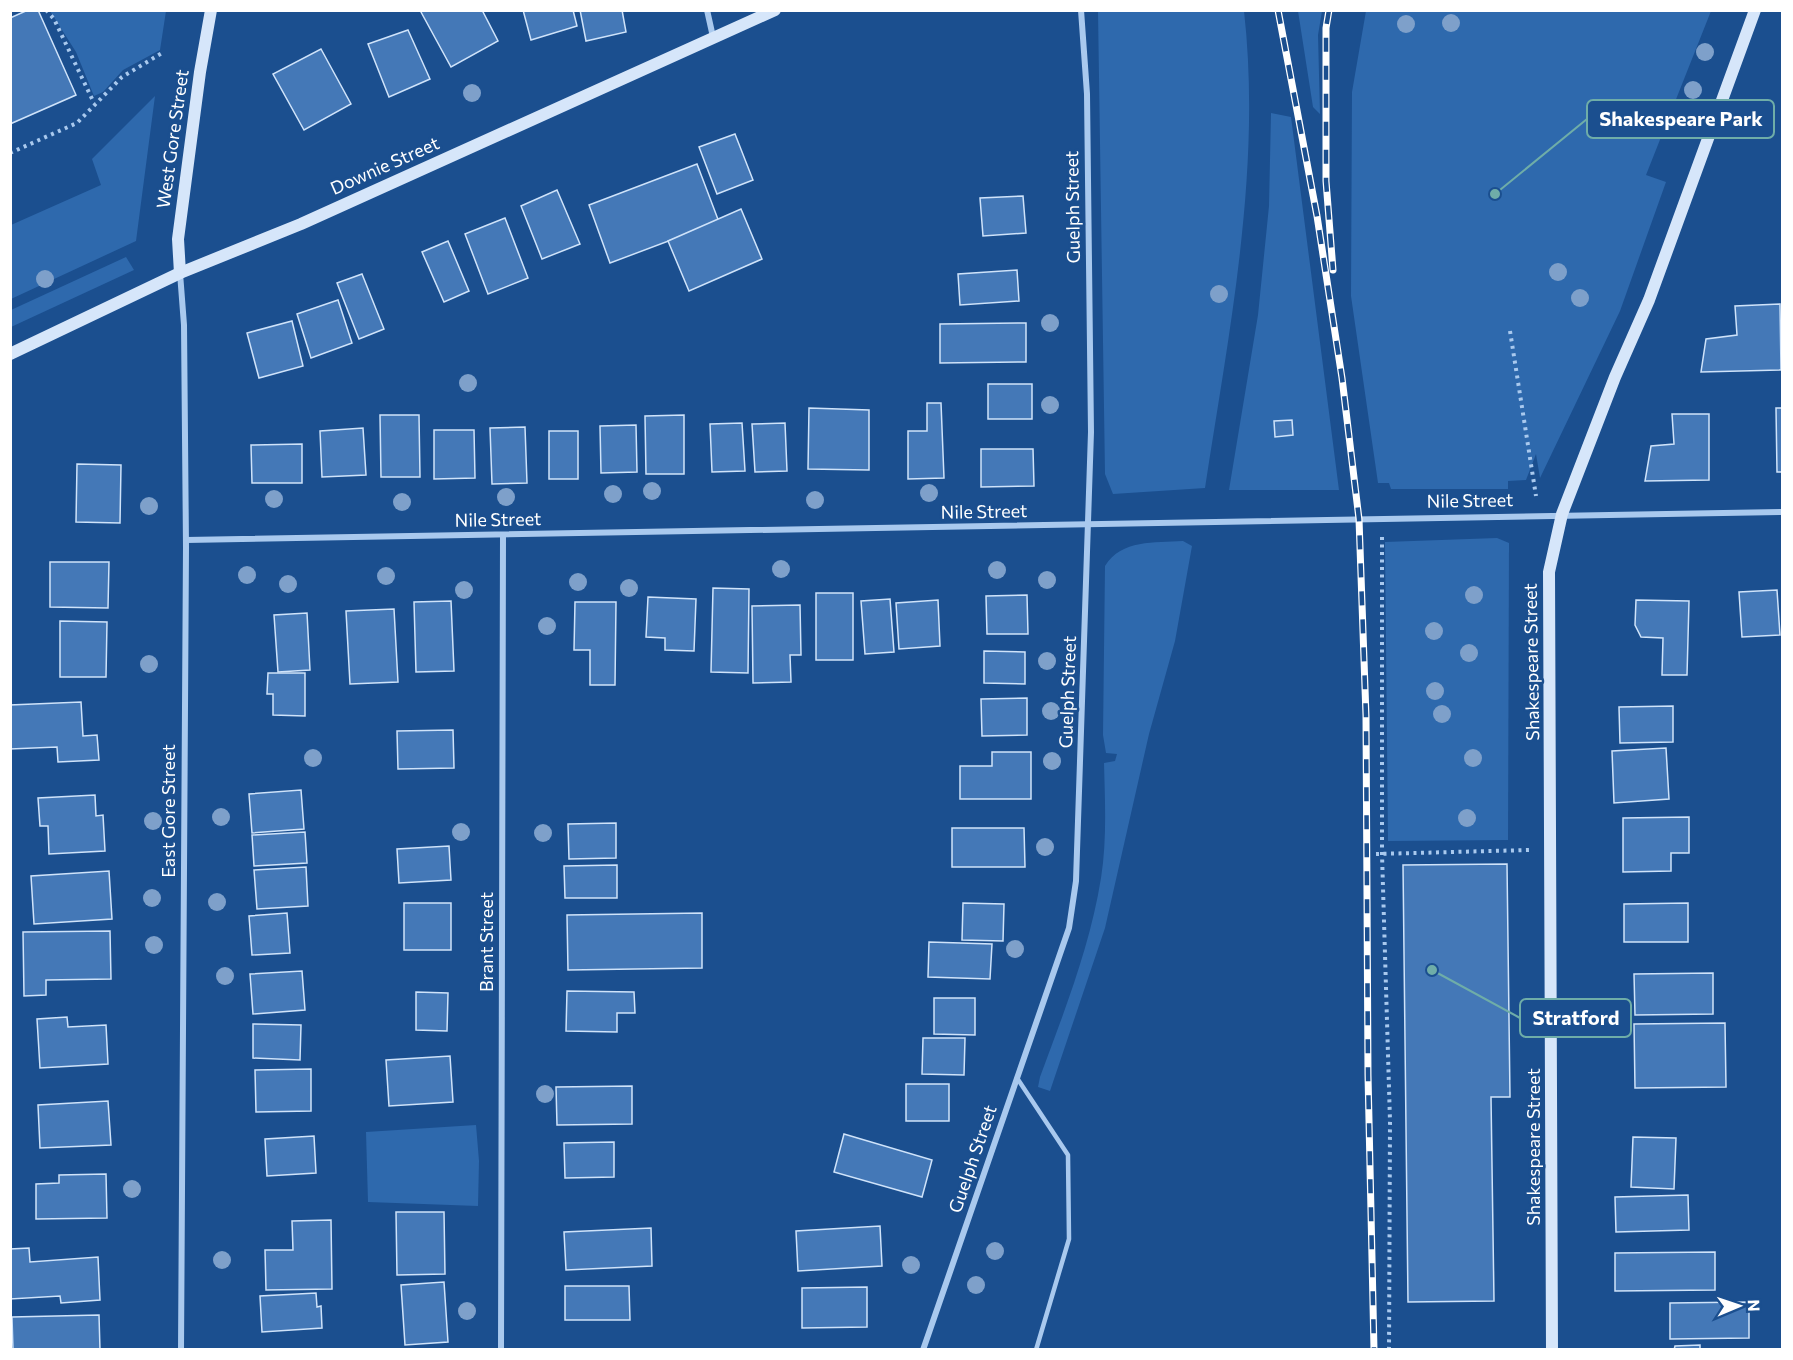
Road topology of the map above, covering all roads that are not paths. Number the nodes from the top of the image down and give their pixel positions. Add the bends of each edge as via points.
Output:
1 (211, 10) edge
2 (707, 10) edge
3 (775, 10) edge
4 (1081, 10) edge
5 (1755, 10) edge
6 (713, 38) junction
7 (180, 273) junction
8 (10, 354) edge
9 (1782, 512) edge
10 (1562, 514) junction
11 (1087, 525) junction
12 (503, 535) junction
13 (186, 540) junction
14 (1017, 1078) junction
15 (181, 1350) edge
16 (501, 1350) edge
17 (923, 1350) edge
18 (1036, 1350) edge
19 (1552, 1350) edge

1 - 7 street, West Gore Street via 178,239
2 - 6 street
3 - 6 street, Downie Street
4 - 11 street, Guelph Street via 1087,128 1091,432
5 - 10 street, Shakespeare Street via 1649,300
6 - 7 street, Downie Street via 301,224
7 - 8 street, Downie Street
7 - 13 street, East Gore Street
9 - 10 street, Nile Street
10 - 11 street, Nile Street
10 - 19 street, Shakespeare Street via 1549,572
11 - 12 street, Nile Street
11 - 14 street, Guelph Street via 1076,880 1069,928
12 - 13 street, Nile Street
12 - 16 street, Brant Street
13 - 15 street, East Gore Street
14 - 17 street, Guelph Street
14 - 18 lane via 1068,1155 1069,1239

